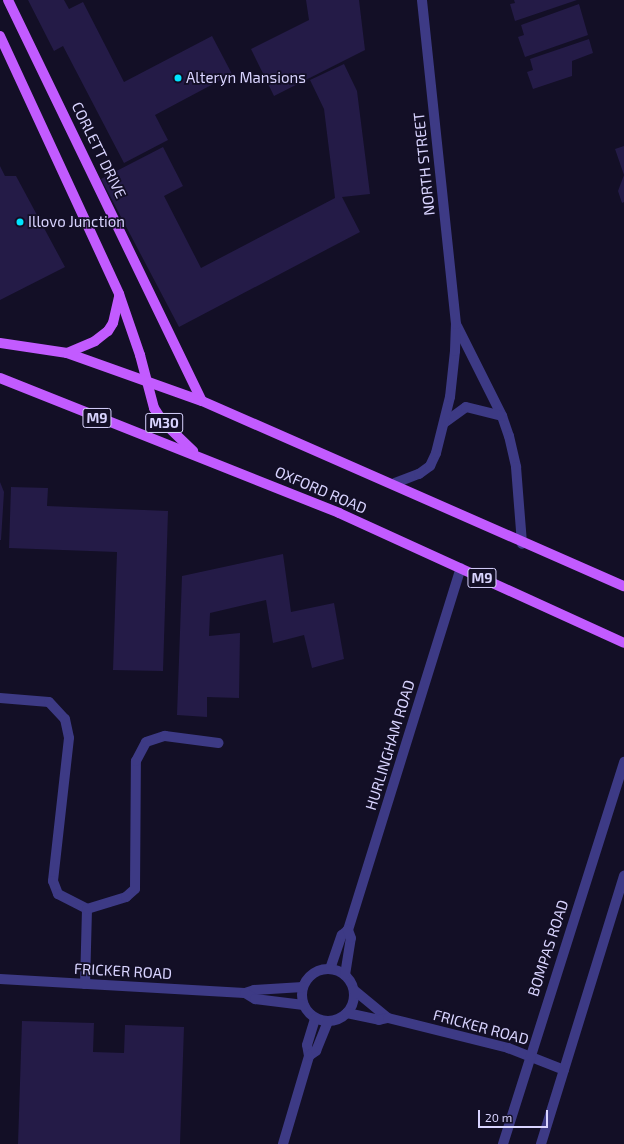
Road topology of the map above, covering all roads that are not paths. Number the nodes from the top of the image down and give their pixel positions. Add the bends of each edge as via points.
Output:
1 (8, 0) edge
2 (422, 0) edge
3 (0, 36) edge
4 (119, 294) junction
5 (456, 324) junction
6 (0, 343) edge
7 (67, 353) junction
8 (0, 378) edge
9 (147, 382) junction
10 (202, 401) junction
11 (502, 416) junction
12 (444, 423) junction
13 (196, 454) junction
14 (395, 483) junction
15 (522, 544) junction
16 (461, 568) junction
17 (624, 586) edge
18 (624, 643) edge
19 (0, 698) edge
20 (219, 744) dead end
21 (624, 762) edge
22 (624, 876) edge
23 (87, 908) junction
24 (348, 930) junction
25 (330, 969) junction
26 (345, 975) junction
27 (0, 979) edge
28 (85, 984) junction
29 (303, 987) junction
30 (354, 990) junction
31 (245, 993) junction
32 (304, 1005) junction
33 (348, 1013) junction
34 (316, 1018) junction
35 (388, 1018) junction
36 (328, 1021) junction
37 (310, 1056) junction
38 (529, 1056) junction
39 (564, 1070) junction
40 (283, 1144) edge
41 (503, 1144) edge
42 (541, 1144) edge

1 - 10 main road, CORLETT DRIVE / M30
2 - 5 street, NORTH STREET
3 - 4 main road, M30
4 - 7 main road via 113,324 108,331 96,341
4 - 9 main road, M30
5 - 11 street, NORTH STREET
5 - 12 street, NORTH STREET via 450,397
6 - 7 main road
7 - 9 main road
8 - 13 main road, OXFORD ROAD / M9
9 - 10 main road
9 - 13 main road, M30 via 154,408 163,422
10 - 14 main road
11 - 12 street via 466,407
11 - 15 street, NORTH STREET via 516,467
12 - 14 street, NORTH STREET via 430,466 419,474
13 - 16 main road, OXFORD ROAD / M9 via 340,513
14 - 15 main road
15 - 17 main road
16 - 18 main road, OXFORD ROAD / M9
16 - 24 street, HURLINGHAM ROAD
19 - 23 street via 49,702 65,719 69,738 53,881 58,894
20 - 23 street via 165,736 146,742 136,761 135,889 126,897
21 - 38 street, BOMPAS ROAD
22 - 39 street
23 - 28 street
24 - 25 street, HURLINGHAM ROAD via 342,935
24 - 26 street, HURLINGHAM ROAD via 351,938
25 - 26 street
25 - 29 street via 318,971
26 - 30 street
27 - 28 street, FRICKER ROAD
28 - 31 street, FRICKER ROAD
29 - 31 street, FRICKER ROAD via 254,990
29 - 32 street
30 - 33 street via 354,1003
30 - 35 street, FRICKER ROAD
31 - 32 street, FRICKER ROAD via 255,1000
32 - 34 street
33 - 35 street, FRICKER ROAD via 379,1020
33 - 36 street
34 - 36 street
34 - 37 street via 307,1045
35 - 38 street, FRICKER ROAD
36 - 37 street via 316,1051
37 - 40 street
38 - 39 street, FRICKER ROAD
38 - 41 street, BOMPAS ROAD
39 - 42 street

